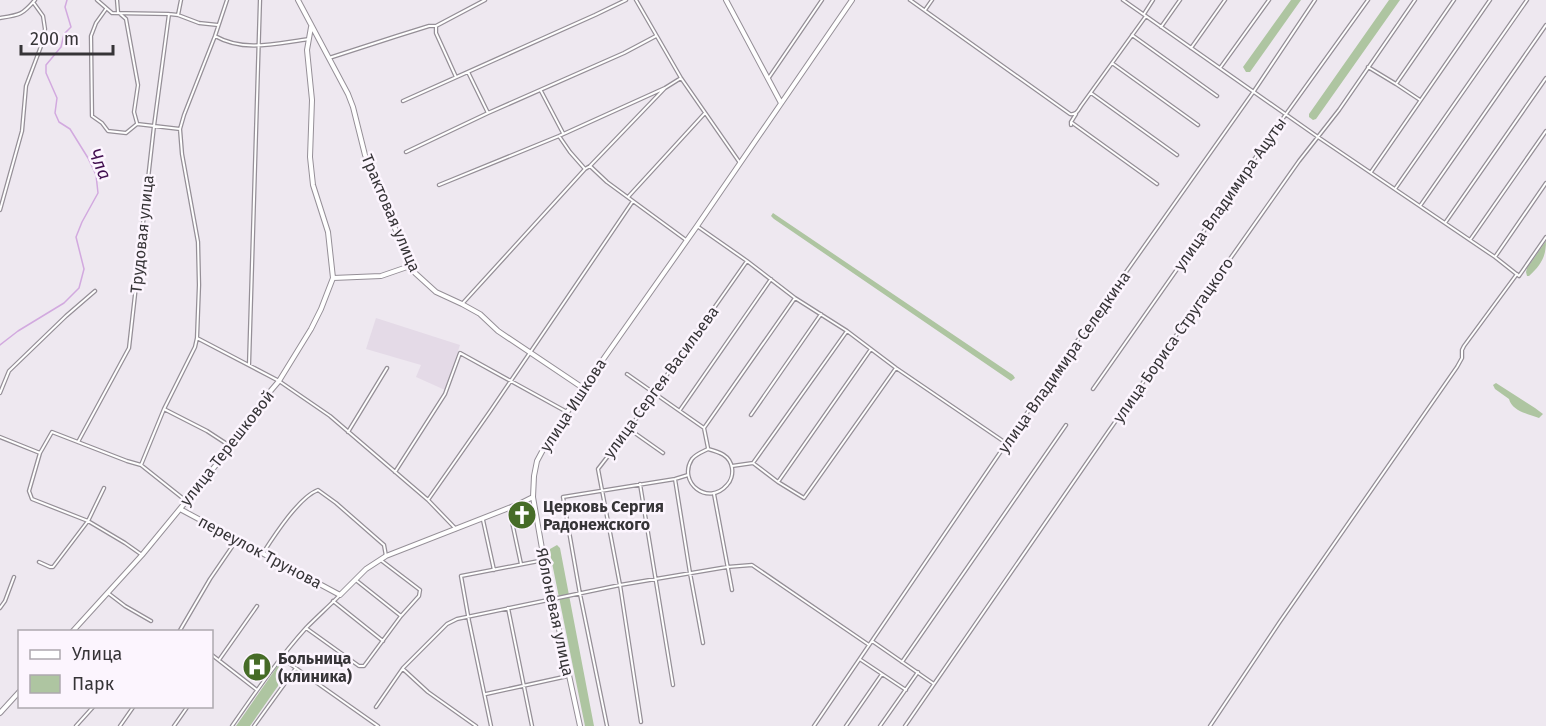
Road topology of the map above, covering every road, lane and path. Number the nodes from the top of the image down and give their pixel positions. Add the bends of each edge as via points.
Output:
1 (97, 0) edge
2 (117, 0) edge
3 (181, 0) edge
4 (227, 0) edge
5 (260, 0) edge
6 (298, 0) edge
7 (484, 0) edge
8 (626, 0) edge
9 (636, 0) edge
10 (726, 0) edge
11 (822, 0) edge
12 (852, 0) edge
13 (910, 0) edge
14 (932, 0) edge
15 (1123, 0) edge
16 (1153, 0) edge
17 (1180, 0) edge
18 (1225, 0) edge
19 (1269, 0) edge
20 (1315, 0) edge
21 (1368, 0) edge
22 (1415, 0) edge
23 (1454, 0) edge
24 (1490, 0) edge
25 (1527, 0) edge
26 (34, 1) edge
27 (106, 9) junction
28 (925, 10) junction
29 (118, 12) junction
30 (169, 14) junction
31 (178, 15) junction
32 (1145, 15) junction
33 (0, 18) edge
34 (218, 25) junction
35 (1546, 25) edge
36 (436, 26) junction
37 (311, 27) junction
38 (1161, 27) junction
39 (1132, 35) junction
40 (215, 36) junction
41 (656, 36) junction
42 (309, 39) junction
43 (259, 46) junction
44 (1191, 48) junction
45 (329, 58) junction
46 (1112, 63) junction
47 (1368, 67) junction
48 (1220, 68) junction
49 (468, 72) junction
50 (456, 76) junction
51 (681, 78) junction
52 (1546, 78) edge
53 (768, 79) junction
54 (1396, 84) junction
55 (665, 88) junction
56 (541, 91) junction
57 (1254, 91) junction
58 (1091, 93) junction
59 (1217, 96) dead end
60 (1420, 100) junction
61 (403, 101) dead end
62 (781, 103) junction
63 (488, 113) junction
64 (705, 113) junction
65 (1076, 114) junction
66 (1286, 114) junction
67 (137, 124) junction
68 (1198, 125) dead end
69 (154, 126) junction
70 (180, 129) junction
71 (1546, 131) edge
72 (561, 134) junction
73 (1318, 137) junction
74 (406, 152) dead end
75 (1177, 155) dead end
76 (740, 163) junction
77 (590, 166) junction
78 (585, 169) junction
79 (1371, 172) junction
80 (1546, 183) edge
81 (1157, 184) dead end
82 (439, 185) dead end
83 (1395, 189) junction
84 (628, 197) junction
85 (633, 201) junction
86 (1420, 206) junction
87 (0, 210) edge
88 (1445, 223) junction
89 (697, 226) junction
90 (1546, 237) edge
91 (686, 240) junction
92 (1470, 240) junction
93 (1495, 257) junction
94 (747, 261) junction
95 (410, 266) junction
96 (1516, 274) junction
97 (333, 278) junction
98 (771, 279) junction
99 (95, 291) dead end
100 (795, 298) junction
101 (462, 304) junction
102 (821, 314) junction
103 (847, 331) junction
104 (197, 339) junction
105 (871, 349) junction
106 (530, 352) junction
107 (249, 365) junction
108 (387, 368) dead end
109 (896, 368) junction
110 (627, 374) dead end
111 (279, 381) junction
112 (511, 381) junction
113 (583, 388) junction
114 (1093, 389) dead end
115 (654, 392) junction
116 (0, 393) edge
117 (164, 409) junction
118 (680, 410) junction
119 (567, 412) junction
120 (751, 415) dead end
121 (1066, 425) dead end
122 (704, 428) junction
123 (629, 429) junction
124 (348, 432) junction
125 (0, 437) edge
126 (78, 442) junction
127 (1007, 443) junction
128 (230, 446) junction
129 (708, 449) junction
130 (40, 453) junction
131 (663, 453) dead end
132 (753, 463) junction
133 (141, 465) junction
134 (732, 466) junction
135 (395, 472) junction
136 (688, 475) junction
137 (675, 478) junction
138 (778, 482) junction
139 (640, 484) junction
140 (104, 488) dead end
141 (602, 490) junction
142 (714, 494) junction
143 (533, 497) junction
144 (186, 500) junction
145 (428, 500) junction
146 (509, 508) junction
147 (180, 509) junction
148 (483, 518) junction
149 (88, 521) junction
150 (456, 529) junction
151 (236, 541) junction
152 (263, 553) junction
153 (142, 555) junction
154 (386, 556) junction
155 (380, 560) junction
156 (544, 560) junction
157 (39, 562) dead end
158 (521, 564) junction
159 (727, 567) junction
160 (494, 570) junction
161 (690, 573) junction
162 (14, 577) dead end
163 (655, 579) junction
164 (355, 580) junction
165 (620, 585) junction
166 (732, 590) dead end
167 (108, 593) junction
168 (580, 594) junction
169 (340, 595) junction
170 (553, 600) junction
171 (333, 602) junction
172 (257, 606) dead end
173 (0, 608) edge
174 (508, 608) junction
175 (469, 615) junction
176 (401, 616) junction
177 (151, 621) dead end
178 (306, 628) junction
179 (74, 630) edge
180 (180, 630) edge
181 (383, 641) junction
182 (872, 641) junction
183 (704, 643) dead end
184 (869, 645) junction
185 (213, 656) edge
186 (282, 658) junction
187 (860, 659) junction
188 (219, 660) junction
189 (902, 662) junction
190 (296, 668) junction
191 (403, 668) junction
192 (918, 672) junction
193 (882, 674) junction
194 (568, 676) junction
195 (934, 684) junction
196 (524, 685) junction
197 (673, 685) dead end
198 (257, 690) junction
199 (906, 690) junction
200 (18, 693) edge
201 (486, 694) junction
202 (376, 707) dead end
203 (92, 708) edge
204 (133, 708) edge
205 (187, 708) edge
206 (0, 713) edge
207 (640, 722) dead end
208 (76, 726) edge
209 (120, 726) edge
210 (174, 726) edge
211 (232, 726) edge
212 (254, 726) edge
213 (378, 726) edge
214 (476, 726) edge
215 (491, 726) edge
216 (532, 726) edge
217 (580, 726) edge
218 (607, 726) edge
219 (814, 726) edge
220 (846, 726) edge
221 (880, 726) edge
222 (905, 726) edge
223 (1210, 726) edge

1 - 27 street
2 - 29 street
3 - 31 street
4 - 34 street
5 - 43 street
6 - 37 street, Трактовая улица
7 - 36 street
8 - 49 street
9 - 41 street
10 - 53 street
11 - 53 street
12 - 62 street, улица Ишкова
13 - 28 street
14 - 28 street
15 - 32 street
16 - 32 street
17 - 38 street
18 - 44 street
19 - 48 street
20 - 57 street, улица Владимира Селедкина
21 - 66 street, улица Владимира Ацуты
22 - 47 street, улица Бориса Стругацкого
23 - 54 street
24 - 60 street
25 - 83 street
26 - 33 street via 24,13
26 - 87 street via 43,16 45,30 26,86 22,131
27 - 29 street
27 - 67 street via 91,36 92,116 108,131 126,133
28 - 65 street via 1070,114
29 - 30 street
29 - 67 street via 126,19 138,85 134,112
30 - 31 street
30 - 69 street, Трудовая улица
31 - 34 street
32 - 38 street
32 - 39 street
34 - 40 street
35 - 86 street
36 - 45 street
36 - 50 street
37 - 42 street, улица Терешковой
37 - 45 street, Трактовая улица
38 - 44 street
39 - 46 street
39 - 59 street
40 - 43 street via 234,44
40 - 70 street
41 - 51 street
41 - 56 street
42 - 43 street
42 - 97 street, улица Терешковой via 310,157 313,185 328,232
43 - 107 street
44 - 48 street
45 - 95 street, Трактовая улица via 348,94 365,155
46 - 58 street
46 - 68 street
47 - 54 street
47 - 73 street, улица Бориса Стругацкого
48 - 57 street
49 - 50 street
49 - 63 street
50 - 61 street
51 - 55 street
51 - 64 street
52 - 88 street
53 - 62 street
54 - 60 street
55 - 72 street
55 - 77 street
56 - 63 street
56 - 72 street
57 - 66 street
57 - 127 street, улица Владимира Селедкина
58 - 65 street
58 - 75 street
60 - 79 street
62 - 76 street, улица Ишкова
63 - 74 street
64 - 76 street
64 - 84 street
65 - 81 street via 1071,124
66 - 73 street
66 - 114 street, улица Владимира Ацуты
67 - 69 street
69 - 70 street
69 - 126 street, Трудовая улица via 129,348
70 - 104 street via 198,243
71 - 92 street
72 - 78 street
72 - 82 street
73 - 79 street
73 - 195 street, улица Бориса Стругацкого
76 - 89 street, улица Ишкова
77 - 78 street
77 - 84 street
78 - 101 street
79 - 83 street
80 - 93 street
83 - 86 street
84 - 85 street
85 - 91 street
85 - 106 street
86 - 88 street
88 - 92 street
89 - 91 street, улица Ишкова
89 - 94 street
90 - 96 street via 1519,276
91 - 113 street, улица Ишкова
92 - 93 street
93 - 96 street
94 - 98 street
94 - 115 street, улица Сергея Васильева
95 - 97 street via 381,276
95 - 101 street, Трактовая улица via 436,292
96 - 223 street via 1464,346 1457,367
97 - 111 street, улица Терешковой via 320,310
98 - 100 street
98 - 118 street
99 - 116 street via 9,371
100 - 102 street
100 - 122 street
101 - 106 street, Трактовая улица
102 - 103 street
102 - 120 street
103 - 105 street
103 - 132 street
104 - 107 street
104 - 117 street
105 - 109 street
105 - 138 street
106 - 112 street
106 - 113 street, Трактовая улица
107 - 111 street
108 - 124 street
109 - 127 street
109 - 138 street via 804,498
110 - 115 street
111 - 124 street
111 - 128 street, улица Терешковой
112 - 119 street
112 - 135 street via 460,353 445,394
112 - 145 street
113 - 119 street, улица Ишкова
115 - 118 street
115 - 123 street, улица Сергея Васильева
117 - 128 street
117 - 133 street
118 - 122 street
119 - 143 street, улица Ишкова via 537,461
121 - 189 street
122 - 129 street
123 - 131 street
123 - 141 street, улица Сергея Васильева via 598,469
124 - 135 street
125 - 130 street
126 - 130 street, переулок Трунова via 52,432
126 - 133 street, переулок Трунова
127 - 182 street, улица Владимира Селедкина
128 - 144 street, улица Терешковой
129 - 134 street via 728,457
129 - 136 street via 693,458
130 - 149 street, переулок Трунова via 29,491 32,499
132 - 134 street
132 - 138 street
133 - 144 street, переулок Трунова
134 - 142 street via 729,482
135 - 145 street
136 - 137 street
136 - 142 street via 696,489
137 - 139 street
137 - 161 street
139 - 141 street
139 - 163 street
140 - 149 street
141 - 165 street, улица Сергея Васильева
141 - 168 street via 563,497
142 - 159 street
143 - 146 street
143 - 156 street, Яблоневая улица
144 - 147 street, улица Терешковой
145 - 150 street
146 - 148 street
146 - 158 street
147 - 151 street, переулок Трунова
147 - 153 street, улица Терешковой
148 - 150 street
148 - 160 street
149 - 153 street, переулок Трунова
149 - 157 street via 53,567
150 - 154 street
151 - 152 street, переулок Трунова
151 - 180 street
152 - 154 street via 284,522 318,490 384,545
152 - 169 street, переулок Трунова
153 - 167 street, улица Терешковой
154 - 155 street
155 - 164 street
155 - 176 street via 420,590
156 - 158 street
156 - 170 street, Яблоневая улица
158 - 160 street
159 - 161 street
159 - 166 street
159 - 184 street via 752,565
160 - 175 street via 462,576
161 - 163 street
161 - 183 street
162 - 173 street
163 - 165 street
163 - 197 street
164 - 169 street
164 - 176 street
165 - 168 street
165 - 207 street, улица Сергея Васильева
167 - 177 street
167 - 179 street, улица Терешковой
168 - 170 street
168 - 218 street
169 - 171 street
170 - 174 street
170 - 194 street, Яблоневая улица
171 - 178 street
171 - 181 street
172 - 188 street
174 - 175 street
174 - 196 street
175 - 191 street via 447,624
175 - 201 street
176 - 181 street
178 - 181 street via 359,666 364,666
178 - 186 street
182 - 184 street, улица Владимира Селедкина
182 - 189 street
184 - 187 street, улица Владимира Селедкина
185 - 188 street
186 - 190 street
186 - 198 street
187 - 193 street
187 - 219 street, улица Владимира Селедкина
188 - 198 street
189 - 192 street
190 - 212 street
190 - 213 street
191 - 202 street
191 - 214 street via 428,692
192 - 195 street
192 - 199 street
193 - 199 street
193 - 220 street
194 - 196 street
194 - 217 street, Яблоневая улица
195 - 222 street, улица Бориса Стругацкого
196 - 201 street
196 - 216 street
198 - 211 street
199 - 221 street
200 - 206 street
201 - 215 street
203 - 208 street
204 - 209 street
205 - 210 street

